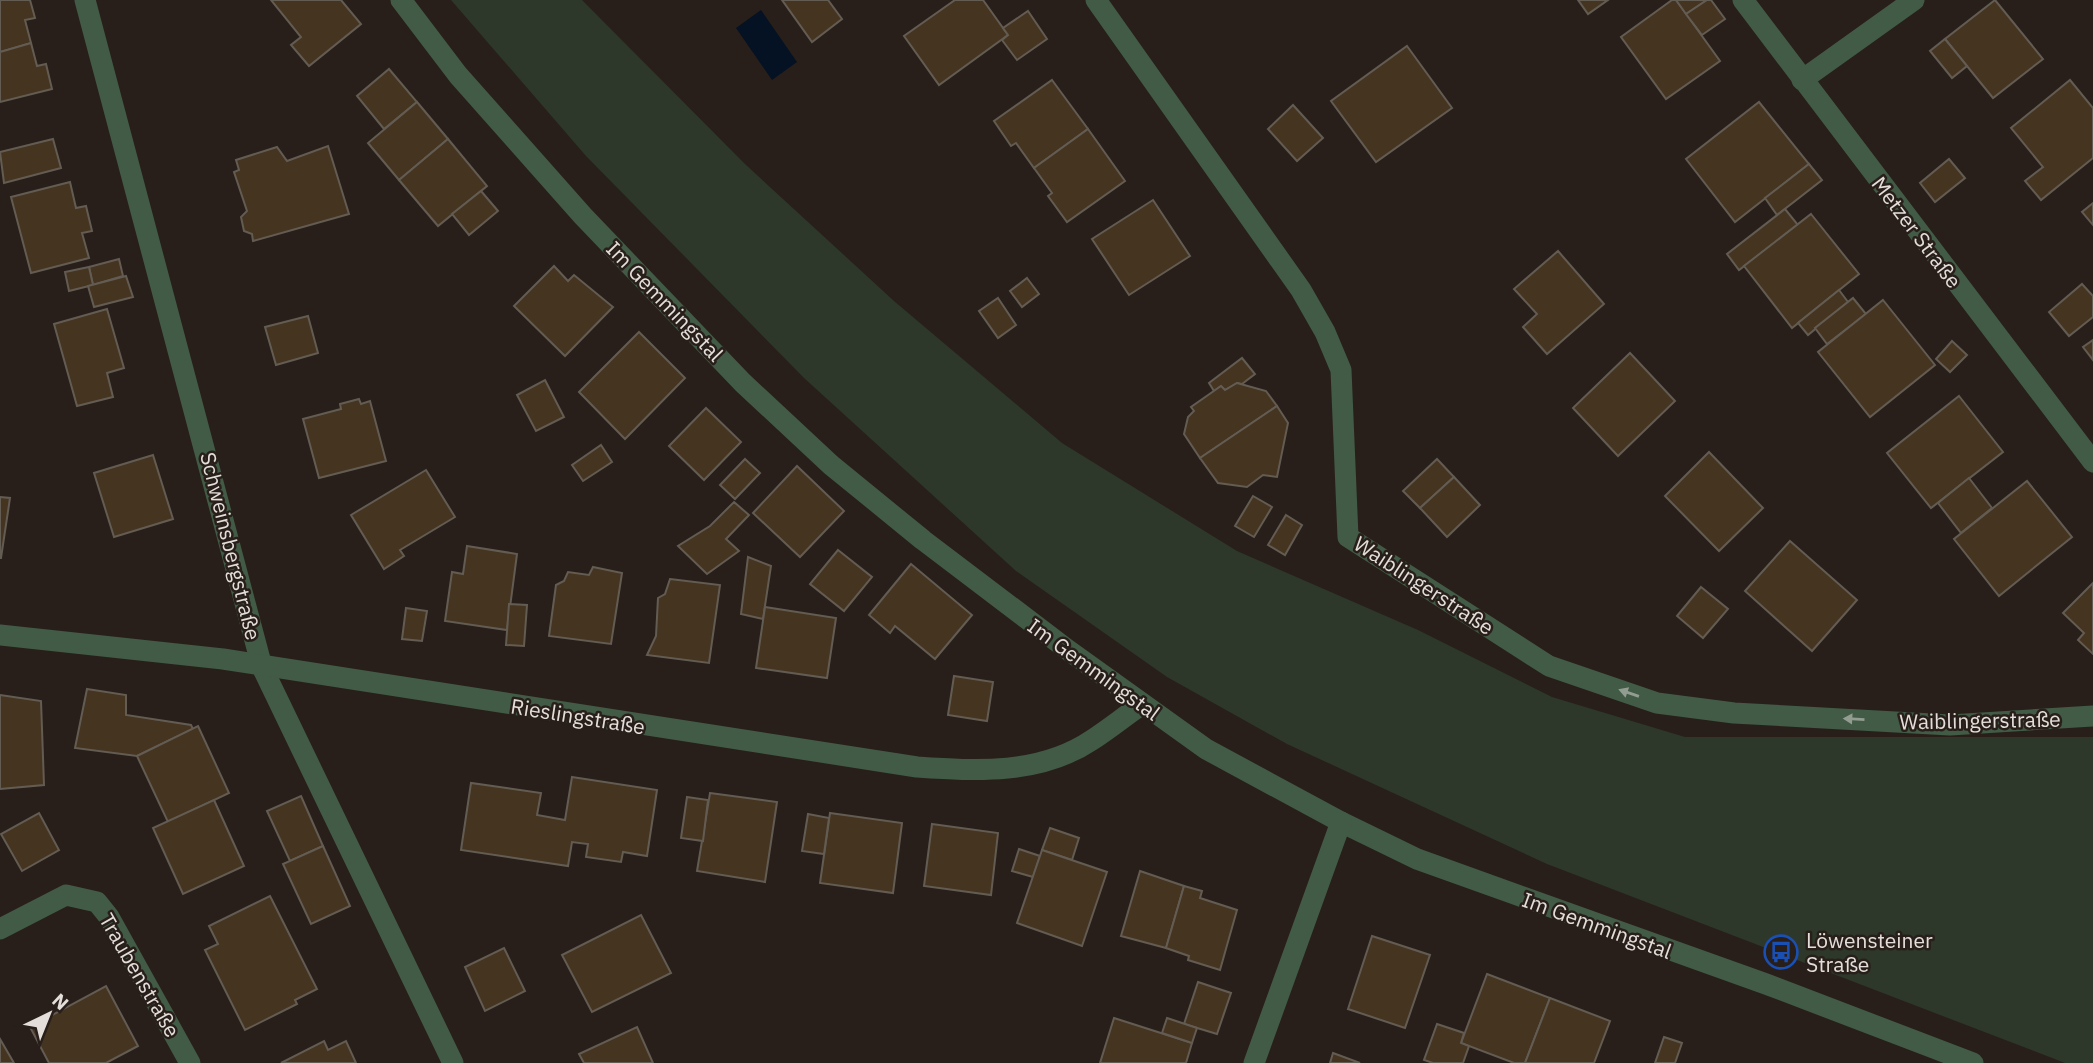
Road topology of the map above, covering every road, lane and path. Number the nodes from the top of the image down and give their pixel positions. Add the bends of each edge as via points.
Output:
1 (85, 0) edge
2 (401, 0) edge
3 (1096, 0) edge
4 (1743, 0) edge
5 (1914, 0) edge
6 (1802, 80) junction
7 (2093, 462) edge
8 (0, 635) edge
9 (261, 667) junction
10 (1141, 705) junction
11 (2093, 716) edge
12 (1341, 822) junction
13 (0, 929) edge
14 (190, 1063) edge
15 (453, 1063) edge
16 (1254, 1063) edge
17 (1973, 1063) edge

1 - 9 street, Schweinsbergstraße
2 - 10 street, Im Gemmingstal via 458,75 574,205 743,383 831,465 923,540
11 -> 3 street, Waiblingerstraße via 1950,725 1734,713 1657,703 1549,666 1348,537 1340,370 1325,332 1301,290
4 - 6 street, Metzer Straße
5 - 6 street
6 - 7 street, Metzer Straße
8 - 9 street, Rieslingstraße
9 - 10 street, Rieslingstraße via 917,767 976,771 1029,767 1064,754 1090,742
9 - 15 street, Schweinsbergstraße
10 - 12 street, Im Gemmingstal via 1206,749
12 - 16 street
12 - 17 street, Im Gemmingstal via 1417,859
13 - 14 street, Traubenstraße via 66,895 97,902

